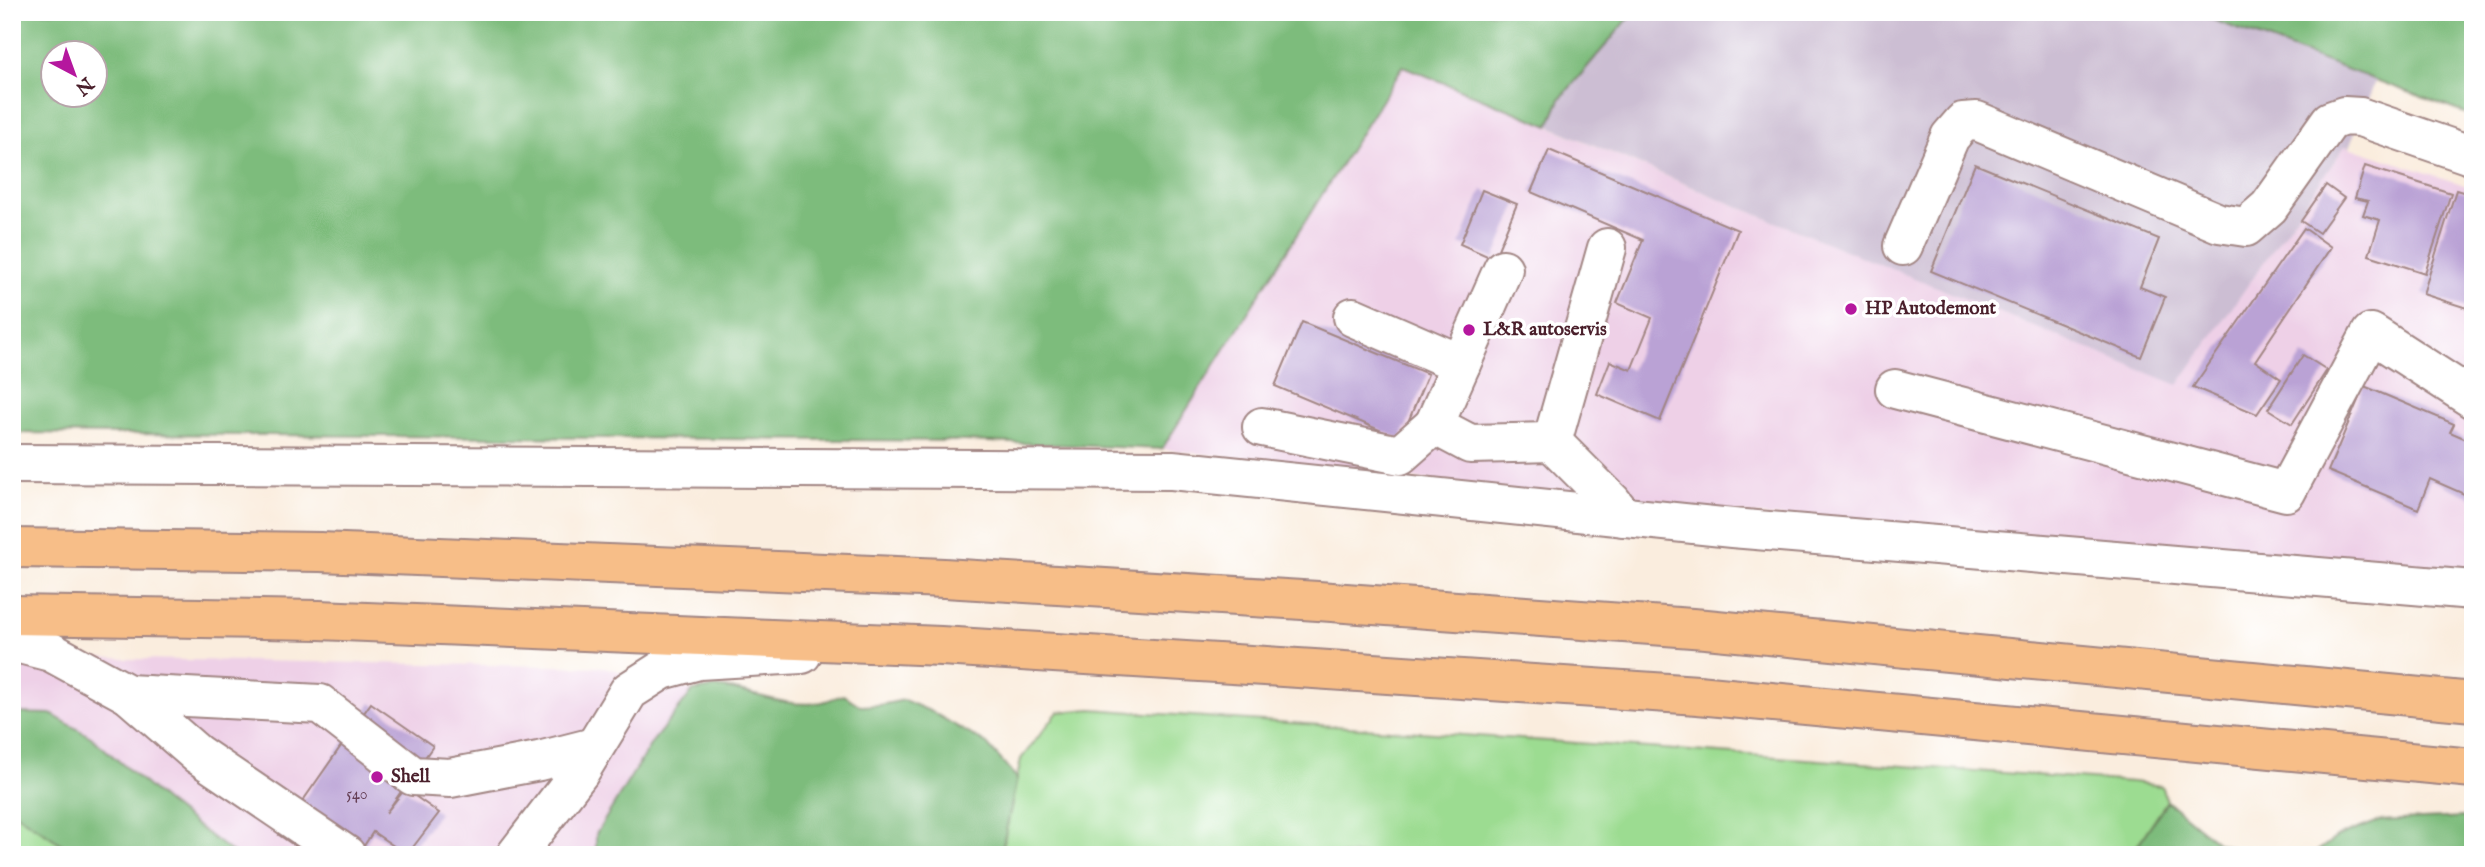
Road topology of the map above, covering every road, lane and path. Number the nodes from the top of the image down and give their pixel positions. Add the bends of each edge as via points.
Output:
1 (2473, 156) edge
2 (1903, 246) dead end
3 (1607, 248) dead end
4 (1503, 269) dead end
5 (1353, 317) dead end
6 (1461, 364) junction
7 (1895, 389) dead end
8 (2473, 399) edge
9 (1434, 425) junction
10 (1262, 427) dead end
11 (1552, 442) junction
12 (12, 464) edge
13 (1624, 517) junction
14 (12, 548) edge
15 (2473, 590) edge
16 (12, 615) edge
17 (12, 642) edge
18 (941, 646) junction
19 (128, 694) junction
20 (2473, 702) edge
21 (594, 747) junction
22 (2473, 768) edge
23 (346, 855) edge
24 (516, 855) edge

1 - 2 street via 2360,117 2344,116 2330,121 2269,206 2246,227 2219,223 1977,121 1963,122 1950,137
3 - 11 street
4 - 6 street
5 - 6 street
6 - 9 street
7 - 8 street via 2286,492 2371,333
9 - 10 street via 1400,455
9 - 11 street via 1470,444
11 - 13 street
12 - 13 street via 1172,470
13 - 15 street
14 - 20 highway via 348,553 944,578 1706,629
16 - 18 highway via 319,620
17 - 19 street via 51,652
18 - 21 street via 699,660 662,670 629,691
18 - 22 highway via 1698,695
19 - 21 street via 320,704 413,776 450,778
19 - 23 street via 197,754
21 - 24 street

